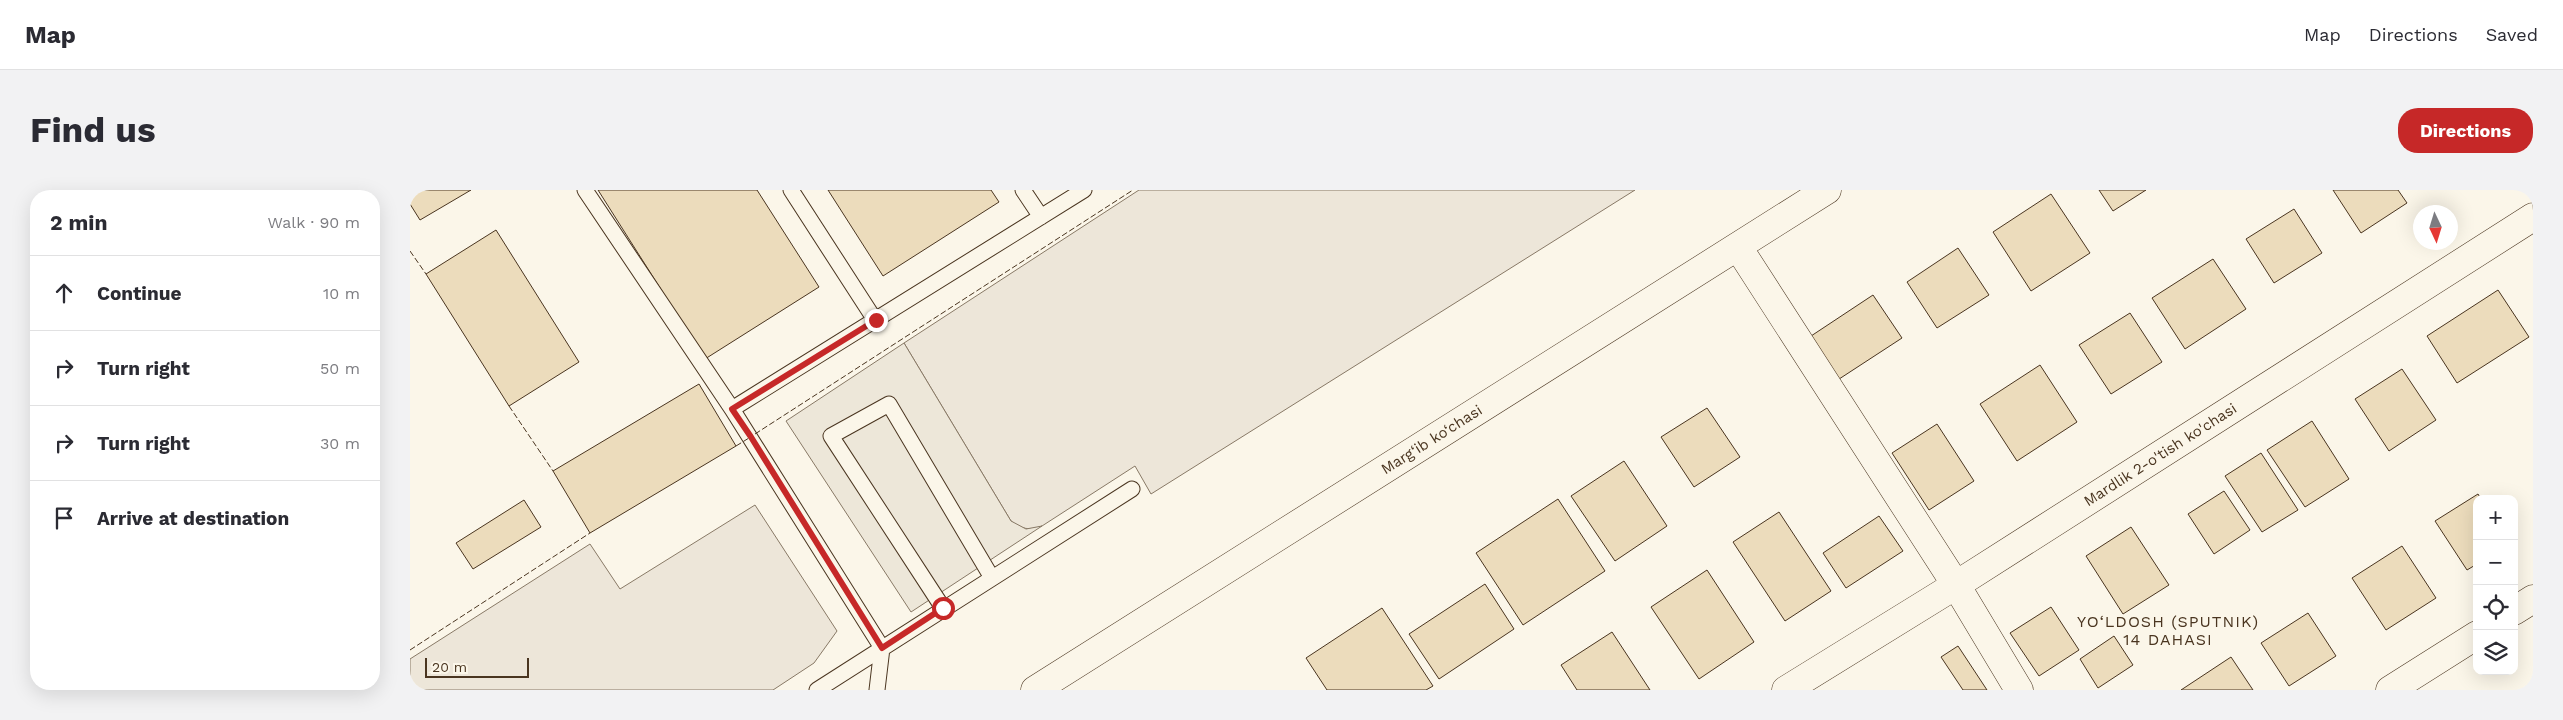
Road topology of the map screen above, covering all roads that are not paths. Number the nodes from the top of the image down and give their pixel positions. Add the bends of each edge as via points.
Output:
1 (585, 190) edge
2 (791, 190) edge
3 (1023, 190) edge
4 (1084, 190) edge
5 (1827, 190) edge
6 (1041, 217) junction
7 (2533, 217) edge
8 (1738, 247) junction
9 (876, 320) junction
10 (732, 409) junction
11 (1132, 489) dead end
12 (992, 578) junction
13 (1956, 585) junction
14 (2533, 599) edge
15 (943, 608) junction
16 (2518, 608) edge
17 (2473, 638) edge
18 (882, 648) junction
19 (817, 690) edge
20 (877, 690) edge
21 (1035, 690) edge
22 (1786, 690) edge
23 (2019, 690) edge
24 (2390, 690) edge

1 - 10 lane
2 - 9 lane
3 - 6 lane
4 - 6 lane
5 - 8 street, Marg‘ib ko‘chasi
6 - 9 lane
7 - 13 street, Mardlik 2-o'tish ko'chasi
8 - 13 street
8 - 21 street, Marg‘ib ko‘chasi
9 - 10 lane
10 - 18 lane
11 - 12 lane
12 - 15 lane
12 - 15 lane via 889,404 831,436
13 - 22 street, Mardlik 2-o'tish ko'chasi
13 - 23 street
14 - 16 street
15 - 18 lane
17 - 24 street
18 - 19 lane
18 - 20 lane

